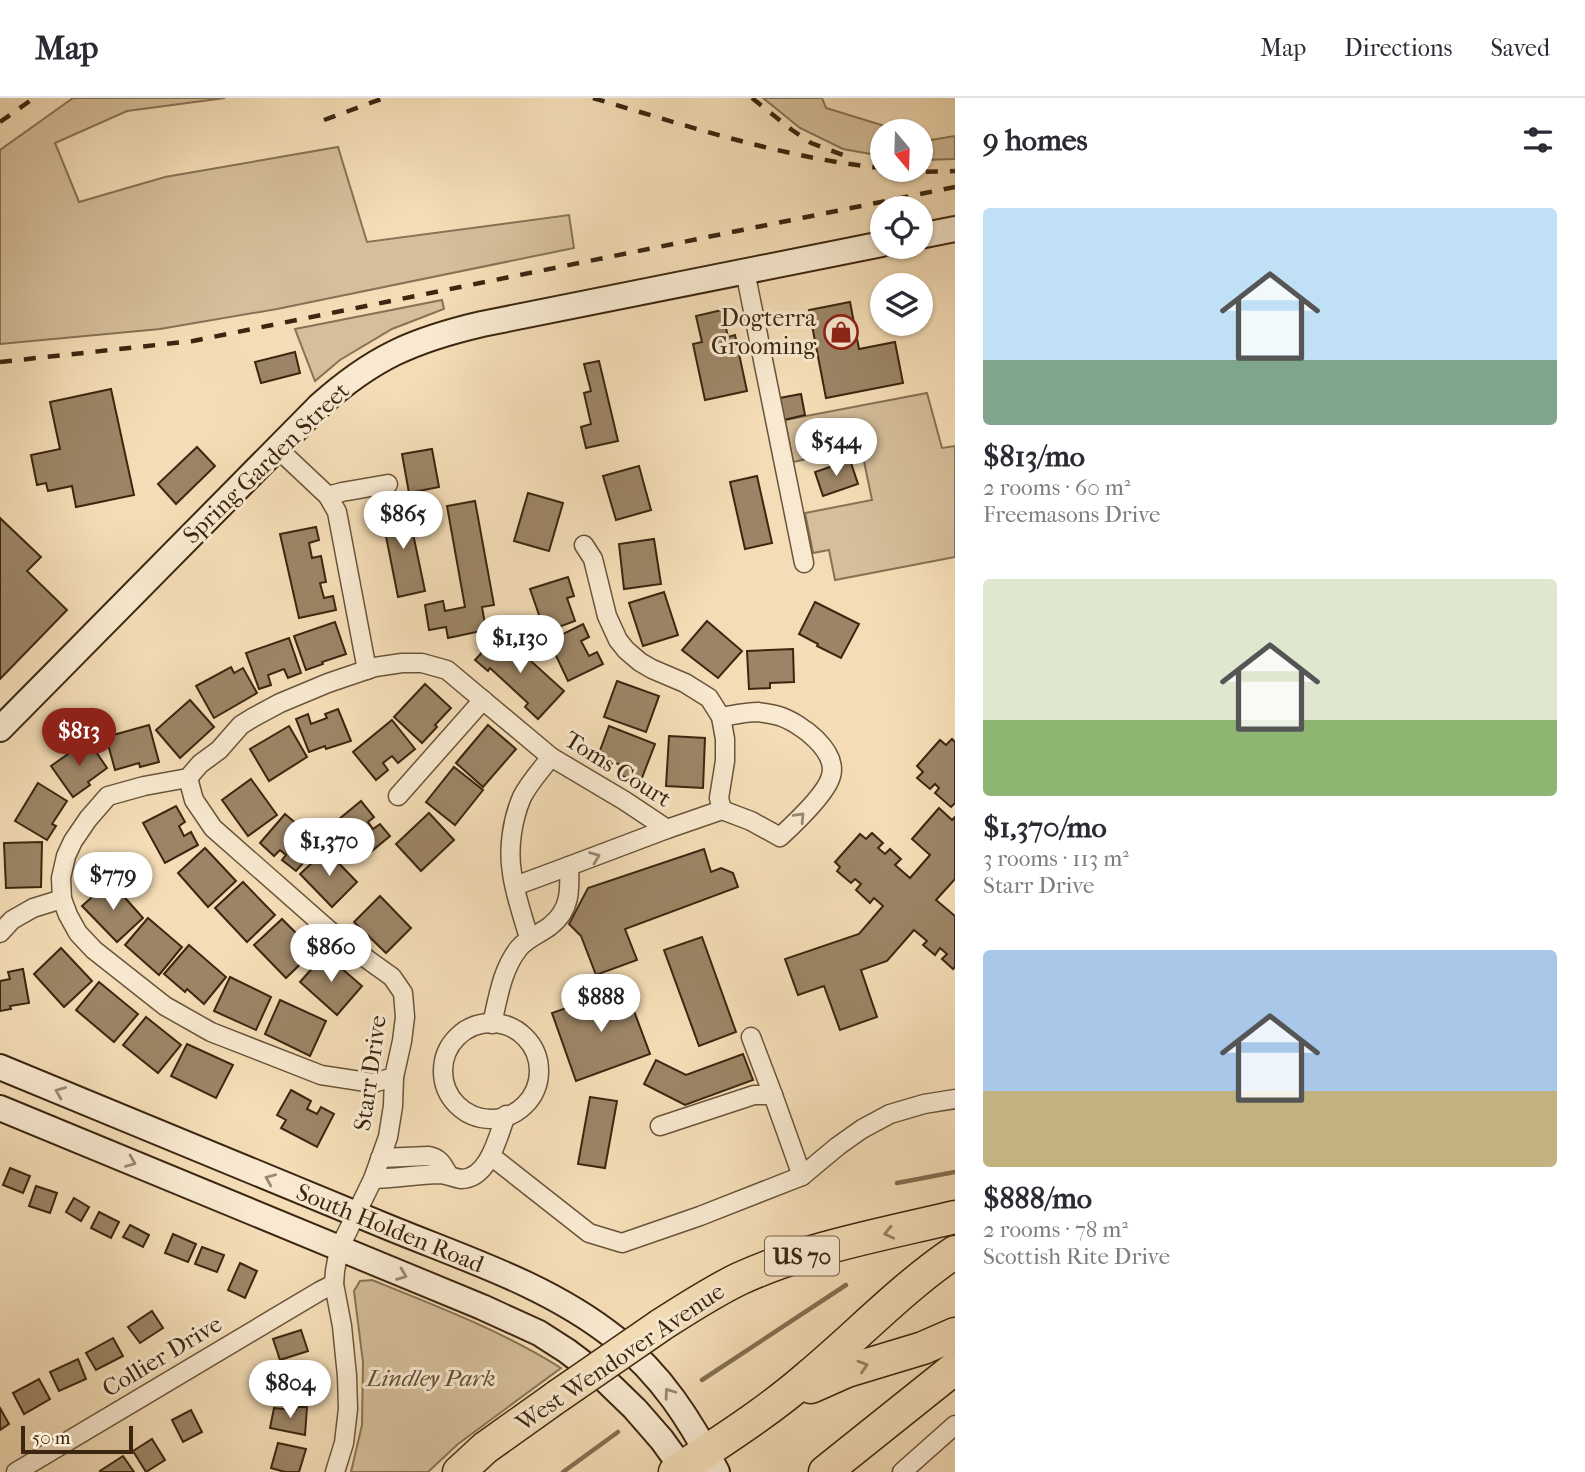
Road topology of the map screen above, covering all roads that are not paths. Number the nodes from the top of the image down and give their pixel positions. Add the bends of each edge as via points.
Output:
1 (955, 229) edge
2 (933, 233) edge
3 (870, 246) edge
4 (745, 271) junction
5 (277, 448) junction
6 (388, 484) dead end
7 (328, 496) junction
8 (584, 545) dead end
9 (804, 563) dead end
10 (367, 670) junction
11 (483, 699) junction
12 (721, 717) junction
13 (0, 729) edge
14 (551, 757) junction
15 (188, 778) junction
16 (398, 796) dead end
17 (722, 810) junction
18 (667, 829) junction
19 (569, 866) junction
20 (515, 886) junction
21 (62, 899) junction
22 (0, 933) edge
23 (529, 938) junction
24 (492, 1024) junction
25 (751, 1037) dead end
26 (0, 1067) edge
27 (394, 1077) junction
28 (774, 1095) junction
29 (955, 1099) edge
30 (0, 1108) edge
31 (506, 1115) junction
32 (660, 1126) dead end
33 (429, 1156) junction
34 (491, 1156) junction
35 (380, 1158) junction
36 (448, 1174) junction
37 (428, 1175) junction
38 (802, 1176) junction
39 (373, 1179) junction
40 (356, 1214) junction
41 (955, 1217) edge
42 (339, 1249) junction
43 (955, 1252) edge
44 (334, 1284) junction
45 (955, 1334) edge
46 (955, 1368) edge
47 (778, 1402) junction
48 (955, 1425) edge
49 (693, 1467) edge
50 (16, 1472) edge
51 (335, 1472) edge
52 (459, 1472) edge
53 (825, 1472) edge
54 (902, 1472) edge

1 - 2 main road
3 - 4 main road, Spring Garden Street
4 - 5 main road, Spring Garden Street via 482,324 421,341 343,384
4 - 9 street
5 - 7 street
5 - 13 main road, Spring Garden Street
6 - 7 street
7 - 10 street via 337,512
8 - 12 street via 593,559 618,640 640,662 709,698
10 - 11 street, Toms Court via 402,663 439,666
10 - 15 street via 254,717
11 - 14 street, Toms Court
11 - 16 street
12 - 17 street via 725,739 719,797
17 -> 12 street via 780,837 829,783 832,762 818,741 779,716 748,712
14 - 18 street, Toms Court
14 - 20 street via 523,796 514,820 510,849
15 - 21 street via 108,796 66,856
15 - 27 street, Starr Drive via 194,800 213,828 329,931 392,977 403,993 405,1017
17 - 18 street, Toms Court
19 -> 18 street
19 - 20 street
19 - 23 street via 570,893 564,911 551,926
20 - 23 street
21 - 22 street via 22,914
21 - 27 street via 78,933 94,950 166,1006 211,1031 321,1075 373,1083
23 - 24 street via 508,964
24 - 31 street via 525,1037 539,1068 528,1101
24 - 31 street via 459,1037 448,1051 442,1076 447,1093 464,1111 482,1118
25 - 28 street
40 -> 26 main road, South Holden Road
27 - 35 street, Starr Drive via 388,1137
28 - 32 street via 754,1095
28 - 38 street
29 - 38 street via 890,1114 862,1129
30 -> 42 main road, South Holden Road
31 - 34 street
33 - 35 street
33 - 36 street via 441,1162
33 - 37 street
34 - 36 street via 480,1171 468,1177
34 - 38 street via 589,1233 622,1243
35 - 39 street, Starr Drive
36 - 37 street
37 - 39 street
39 - 40 street, Starr Drive
40 - 42 street, Starr Drive
49 -> 40 main road, South Holden Road via 680,1408 657,1378 590,1320 523,1282
41 -> 52 highway, West Wendover Avenue / US 70, bridge via 842,1244 740,1279 661,1325 558,1395
42 - 44 street, Starr Drive
42 -> 49 main road, South Holden Road via 482,1307 567,1351 604,1379
43 - 47 highway via 903,1291
44 - 50 street, Collier Drive
44 - 51 street, Starr Drive via 348,1376 344,1443
47 -> 45 highway via 847,1371
46 - 53 highway
47 - 49 highway
48 - 54 street

